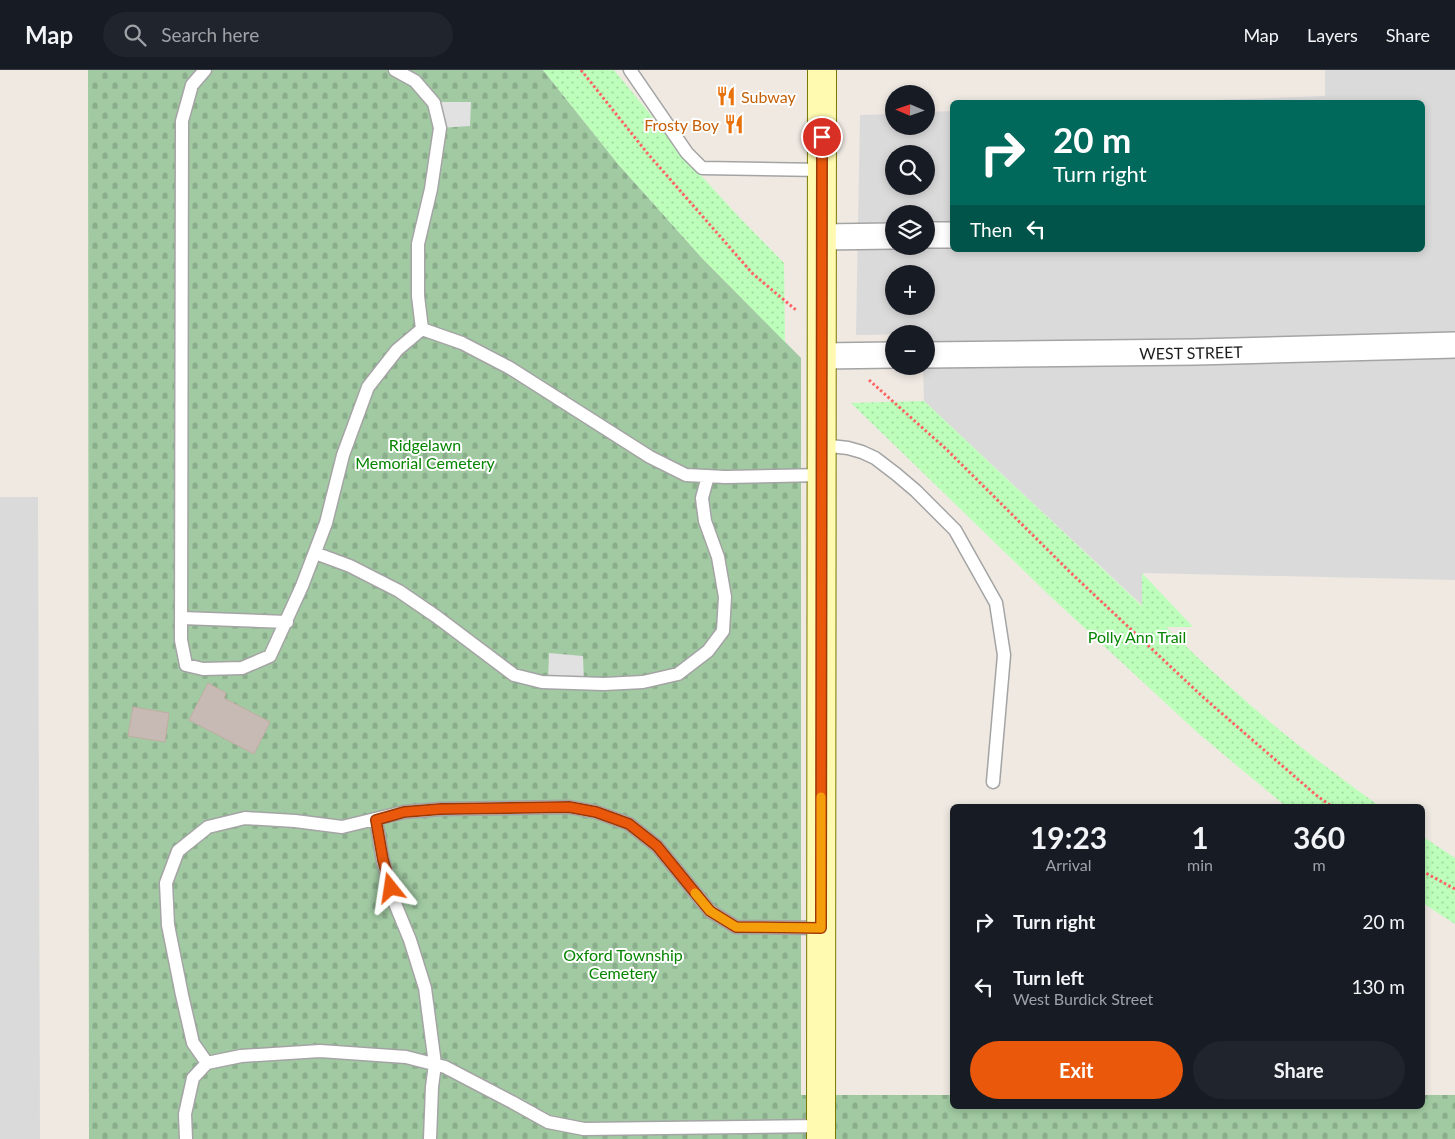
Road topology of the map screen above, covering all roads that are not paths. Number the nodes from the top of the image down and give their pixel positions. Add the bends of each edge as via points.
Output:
1 (205, 70) edge
2 (395, 70) edge
3 (630, 70) edge
4 (822, 70) edge
5 (822, 170) junction
6 (935, 235) edge
7 (950, 235) edge
8 (885, 236) edge
9 (822, 237) junction
10 (422, 330) junction
11 (1455, 345) edge
12 (829, 349) junction
13 (885, 355) edge
14 (935, 355) edge
15 (821, 445) junction
16 (822, 474) junction
17 (708, 476) junction
18 (315, 553) junction
19 (182, 618) junction
20 (287, 622) junction
21 (993, 782) dead end
22 (376, 820) junction
23 (821, 928) junction
24 (208, 1063) junction
25 (435, 1064) junction
26 (821, 1133) edge
27 (186, 1139) edge
28 (430, 1139) edge

1 - 19 lane via 192,85 182,121
2 - 10 lane via 415,81 434,104 440,128 418,244
3 - 5 lane via 687,153 702,168
4 - 5 street
5 - 9 street
6 - 7 street
8 - 9 street
9 - 12 street
10 - 17 lane via 462,343 510,368 650,457 686,475
10 - 18 lane via 398,350 368,387 343,454
11 - 14 street, WEST STREET
12 - 13 street
12 - 15 street
15 - 16 street
15 - 21 lane via 862,452 916,491 955,530 996,603 1004,656
16 - 17 lane
16 - 23 street
17 - 18 lane via 702,498 705,521 718,557 726,597 723,631 708,651 678,674 644,682 542,682 514,676 399,591 350,566
18 - 20 lane
19 - 20 lane
19 - 20 lane via 181,640 186,665 203,668 242,668 270,656
22 - 23 lane via 404,812 441,809 569,807 596,812 629,824 657,846 710,911 736,927
22 - 24 lane via 342,827 245,818 208,827 178,851 166,883 168,925 193,1043
22 - 25 lane via 394,901 425,988
23 - 26 street
24 - 25 lane via 241,1056 320,1051 406,1057
24 - 27 lane via 193,1078 185,1114
25 - 26 lane via 548,1122 584,1129
25 - 28 lane

